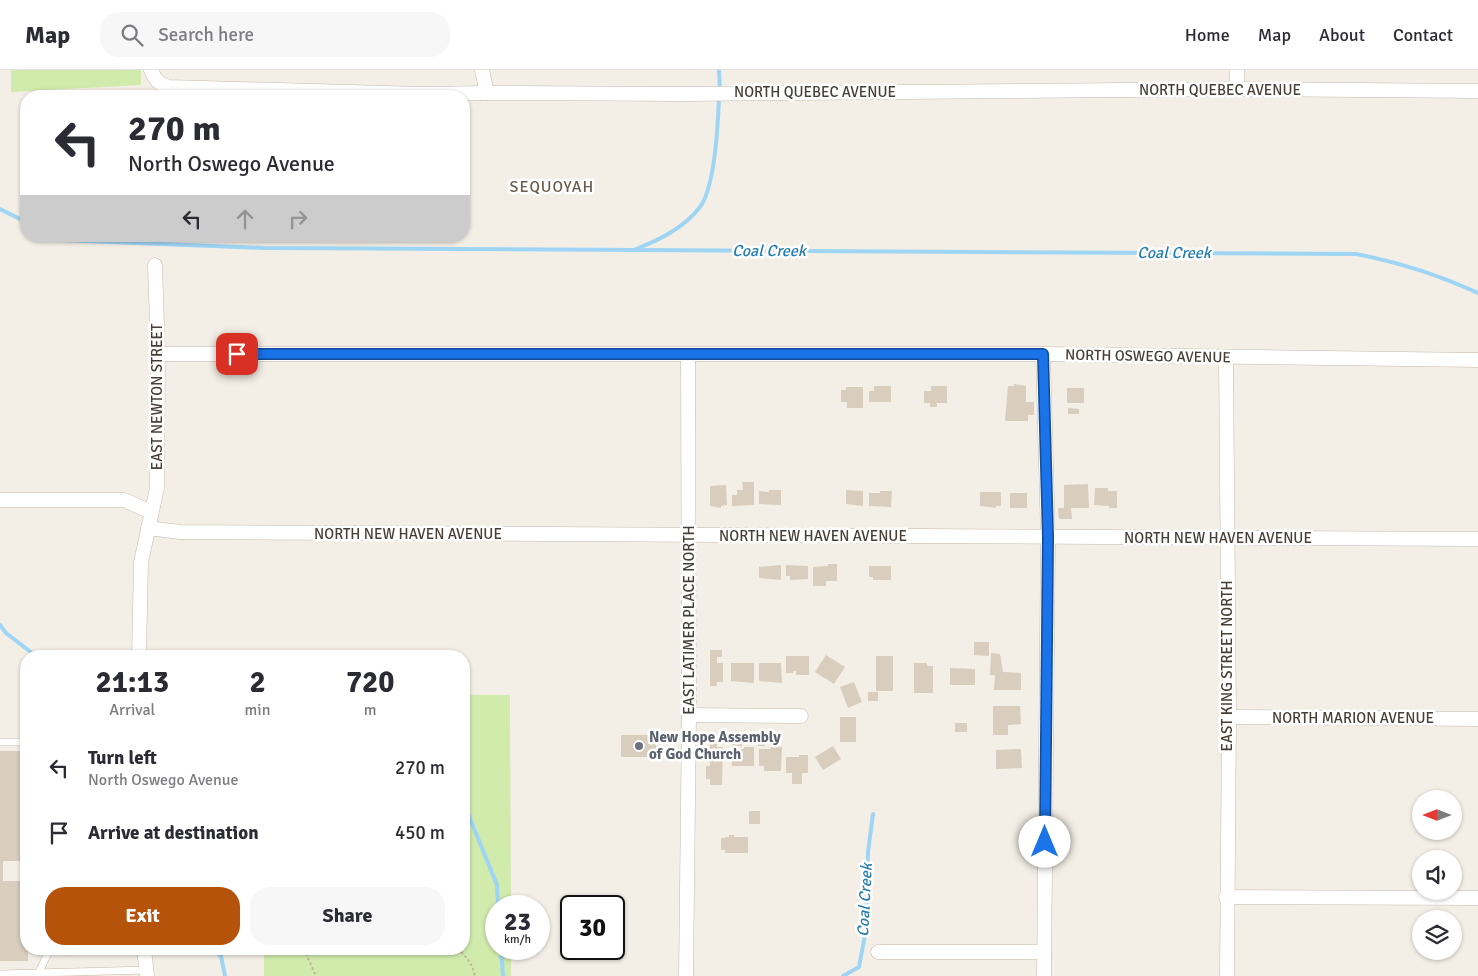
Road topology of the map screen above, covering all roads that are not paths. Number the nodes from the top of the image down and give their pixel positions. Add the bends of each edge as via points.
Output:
1 (482, 70) edge
2 (1237, 70) edge
3 (153, 74) edge
4 (278, 90) edge
5 (1237, 90) junction
6 (1478, 91) edge
7 (487, 92) junction
8 (470, 93) edge
9 (155, 265) dead end
10 (158, 354) junction
11 (1043, 354) junction
12 (688, 355) junction
13 (1226, 357) junction
14 (1478, 360) edge
15 (0, 500) edge
16 (151, 512) junction
17 (148, 528) junction
18 (689, 536) junction
19 (1048, 537) junction
20 (1226, 538) junction
21 (1478, 539) edge
22 (139, 650) edge
23 (689, 715) junction
24 (800, 716) dead end
25 (1228, 717) junction
26 (1478, 719) edge
27 (0, 742) edge
28 (20, 742) edge
29 (1226, 897) junction
30 (1478, 898) edge
31 (878, 952) dead end
32 (1044, 952) junction
33 (47, 955) edge
34 (145, 955) edge
35 (147, 973) edge
36 (0, 974) edge
37 (38, 975) edge
38 (686, 976) edge
39 (1044, 976) edge
40 (1227, 976) edge

1 - 7 street
2 - 5 street
3 - 4 street, NORTH QUEBEC AVENUE via 161,85 170,87
5 - 6 street, NORTH QUEBEC AVENUE
5 - 7 street, NORTH QUEBEC AVENUE via 682,94
7 - 8 street, NORTH QUEBEC AVENUE
9 - 10 street, EAST NEWTON STREET
10 - 12 street, NORTH OSWEGO AVENUE
10 - 16 street, EAST NEWTON STREET via 157,488
11 - 12 street, NORTH OSWEGO AVENUE
11 - 13 street, NORTH OSWEGO AVENUE
11 - 19 street
12 - 18 street, EAST LATIMER PLACE NORTH
13 - 14 street, NORTH OSWEGO AVENUE
13 - 20 street, EAST KING STREET NORTH
15 - 16 street via 124,500
16 - 17 street, EAST NEWTON STREET
17 - 18 street, NORTH NEW HAVEN AVENUE via 180,532
17 - 22 street, EAST NEWTON STREET via 140,562
18 - 19 street, NORTH NEW HAVEN AVENUE
18 - 23 street, EAST LATIMER PLACE NORTH
19 - 20 street, NORTH NEW HAVEN AVENUE
19 - 32 street
20 - 21 street, NORTH NEW HAVEN AVENUE
20 - 25 street, EAST KING STREET NORTH
23 - 24 street
23 - 38 street, EAST LATIMER PLACE NORTH
25 - 26 street, NORTH MARION AVENUE
25 - 29 street, EAST KING STREET NORTH
27 - 28 lane
29 - 30 street
29 - 40 street, EAST KING STREET NORTH
31 - 32 street
32 - 39 street
33 - 37 lane
34 - 35 street
35 - 37 lane
36 - 37 lane

